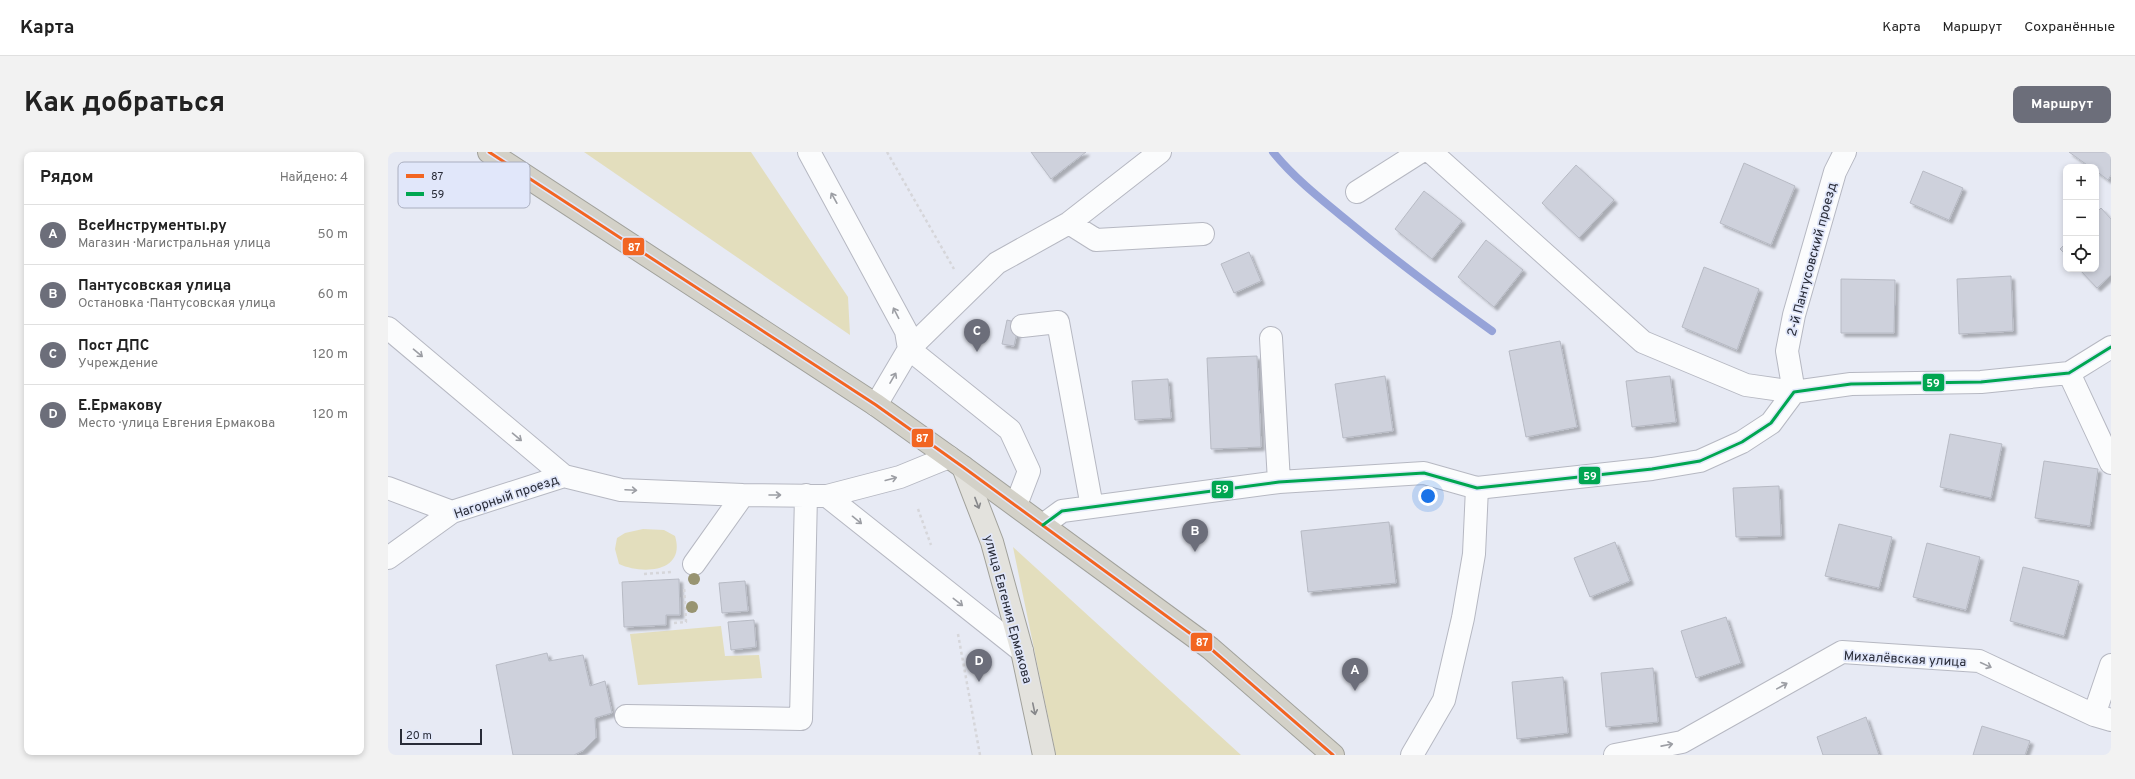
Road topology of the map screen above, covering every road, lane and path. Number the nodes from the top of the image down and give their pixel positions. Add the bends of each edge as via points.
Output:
1 (490, 152) edge
2 (809, 152) edge
3 (887, 152) edge
4 (1160, 152) edge
5 (1420, 152) edge
6 (1431, 152) edge
7 (1845, 152) edge
8 (505, 162) edge
9 (530, 178) edge
10 (1357, 192) dead end
11 (1069, 223) junction
12 (1203, 234) dead end
13 (967, 292) junction
14 (1022, 326) dead end
15 (388, 328) edge
16 (1271, 338) dead end
17 (2111, 347) edge
18 (909, 349) junction
19 (2069, 373) junction
20 (1794, 392) junction
21 (876, 405) junction
22 (956, 462) junction
23 (2111, 463) edge
24 (564, 476) junction
25 (1279, 482) junction
26 (388, 488) edge
27 (1477, 488) junction
28 (742, 496) junction
29 (817, 496) junction
30 (1016, 506) junction
31 (1092, 507) junction
32 (452, 512) junction
33 (1043, 525) junction
34 (388, 558) edge
35 (694, 564) dead end
36 (684, 584) dead end
37 (674, 623) dead end
38 (1022, 651) junction
39 (2111, 665) edge
40 (626, 716) dead end
41 (2102, 718) edge
42 (1044, 755) edge
43 (1333, 755) edge
44 (1412, 755) edge
45 (1614, 755) edge

1 - 8 highway
18 -> 2 street via 906,331
3 - 13 path
4 - 11 street
5 - 10 street
6 - 20 street via 1643,342 1746,385
7 - 20 street, 2-й Пантусовский проезд via 1835,172 1794,315 1787,351
9 - 21 highway
11 - 12 street via 1096,240
11 - 13 street via 997,263
13 - 18 street
14 - 31 street via 1058,322
15 -> 24 street
16 - 25 street
17 - 19 street
21 -> 18 street
18 - 30 street via 1010,430 1029,471
19 - 20 street via 1981,382 1851,384
19 - 23 street
20 - 27 street via 1771,423 1742,442 1700,461 1652,470
21 - 22 highway
29 -> 22 street
22 - 30 highway
22 -> 38 main road, улица Евгения Ермакова via 992,542
24 -> 28 street via 621,490
24 - 32 street, Нагорный проезд
25 - 27 street via 1424,473
25 - 31 street
26 - 32 street
27 - 44 street via 1474,554 1463,618 1444,700
28 -> 29 street
28 - 35 street
29 -> 38 street
29 - 40 street via 801,719
30 - 33 highway
31 - 33 street via 1062,511
32 - 34 street, Нагорный проезд
33 - 43 highway via 1210,648
36 - 37 path via 686,622
38 -> 42 main road, улица Евгения Ермакова
39 - 41 street
45 -> 41 street, Михалёвская улица via 1682,742 1842,652 1979,661

